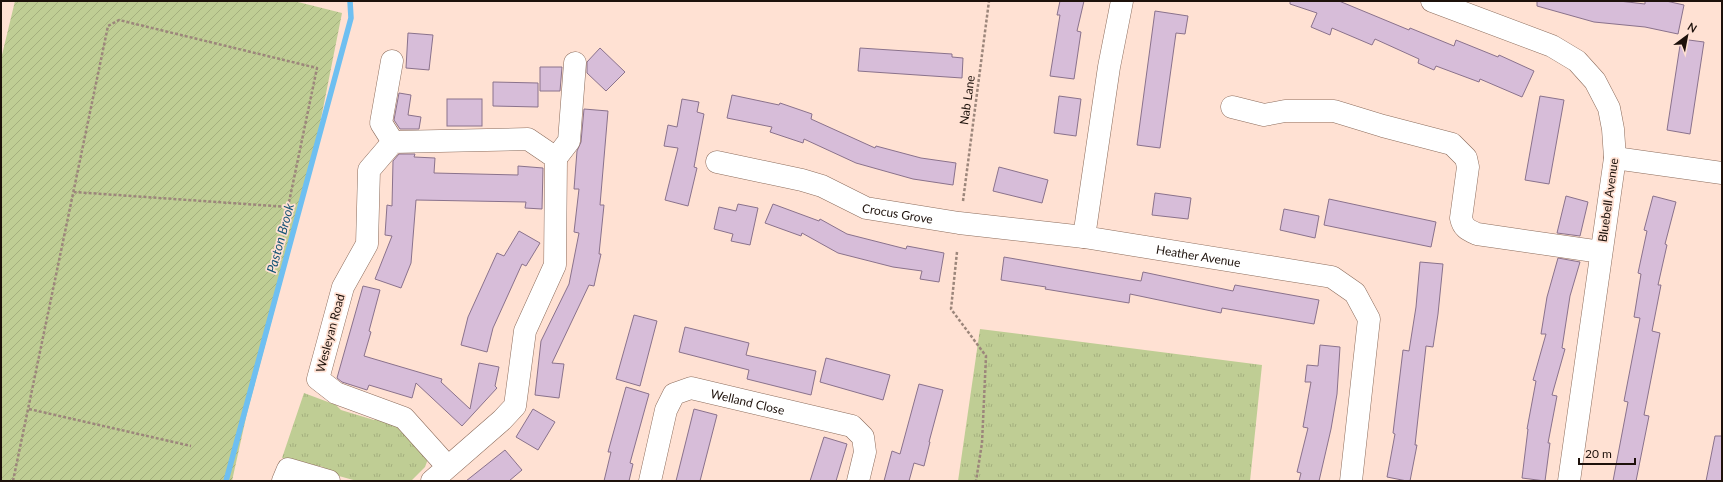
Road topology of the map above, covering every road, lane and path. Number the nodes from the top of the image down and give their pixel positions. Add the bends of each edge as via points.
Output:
1 (990, 1) edge
2 (1122, 1) edge
3 (1432, 1) edge
4 (392, 61) dead end
5 (575, 63) dead end
6 (1232, 107) dead end
7 (393, 142) junction
8 (556, 158) junction
9 (1615, 158) junction
10 (718, 162) dead end
11 (1722, 172) edge
12 (74, 192) junction
13 (963, 201) dead end
14 (1084, 237) junction
15 (957, 252) dead end
16 (1600, 252) junction
17 (29, 409) junction
18 (192, 446) dead end
19 (448, 467) junction
20 (13, 481) edge
21 (283, 481) edge
22 (329, 481) edge
23 (432, 481) edge
24 (650, 481) edge
25 (858, 481) edge
26 (976, 481) edge
27 (1351, 481) edge
28 (1570, 481) edge

1 - 13 path, Nab Lane
2 - 14 street via 1109,67
3 - 9 street, Bluebell Avenue via 1552,46 1577,62 1595,81 1609,108
4 - 7 street via 381,123
5 - 8 street via 569,142
6 - 16 street via 1264,115 1285,111 1334,111 1452,144 1466,158 1468,167 1460,218 1467,230 1476,234
7 - 8 street via 528,139
7 - 19 street, Wesleyan Road via 369,170 367,244 342,287 318,379 336,393 404,418
8 - 19 street via 555,265 525,330 515,406
9 - 11 street
9 - 16 street, Bluebell Avenue
10 - 14 street, Crocus Grove via 822,186 866,208 959,223
12 - 12 path via 108,26 119,20 317,68 288,207
12 - 17 path
14 - 27 street, Heather Avenue via 1332,277 1355,293 1369,319
15 - 26 path via 951,309 986,356 982,443
16 - 28 street, Bluebell Avenue
17 - 18 path
17 - 20 path
19 - 23 street
21 - 22 street via 288,469
24 - 25 street, Welland Close via 666,410 674,394 691,388 852,426 863,437 865,452

